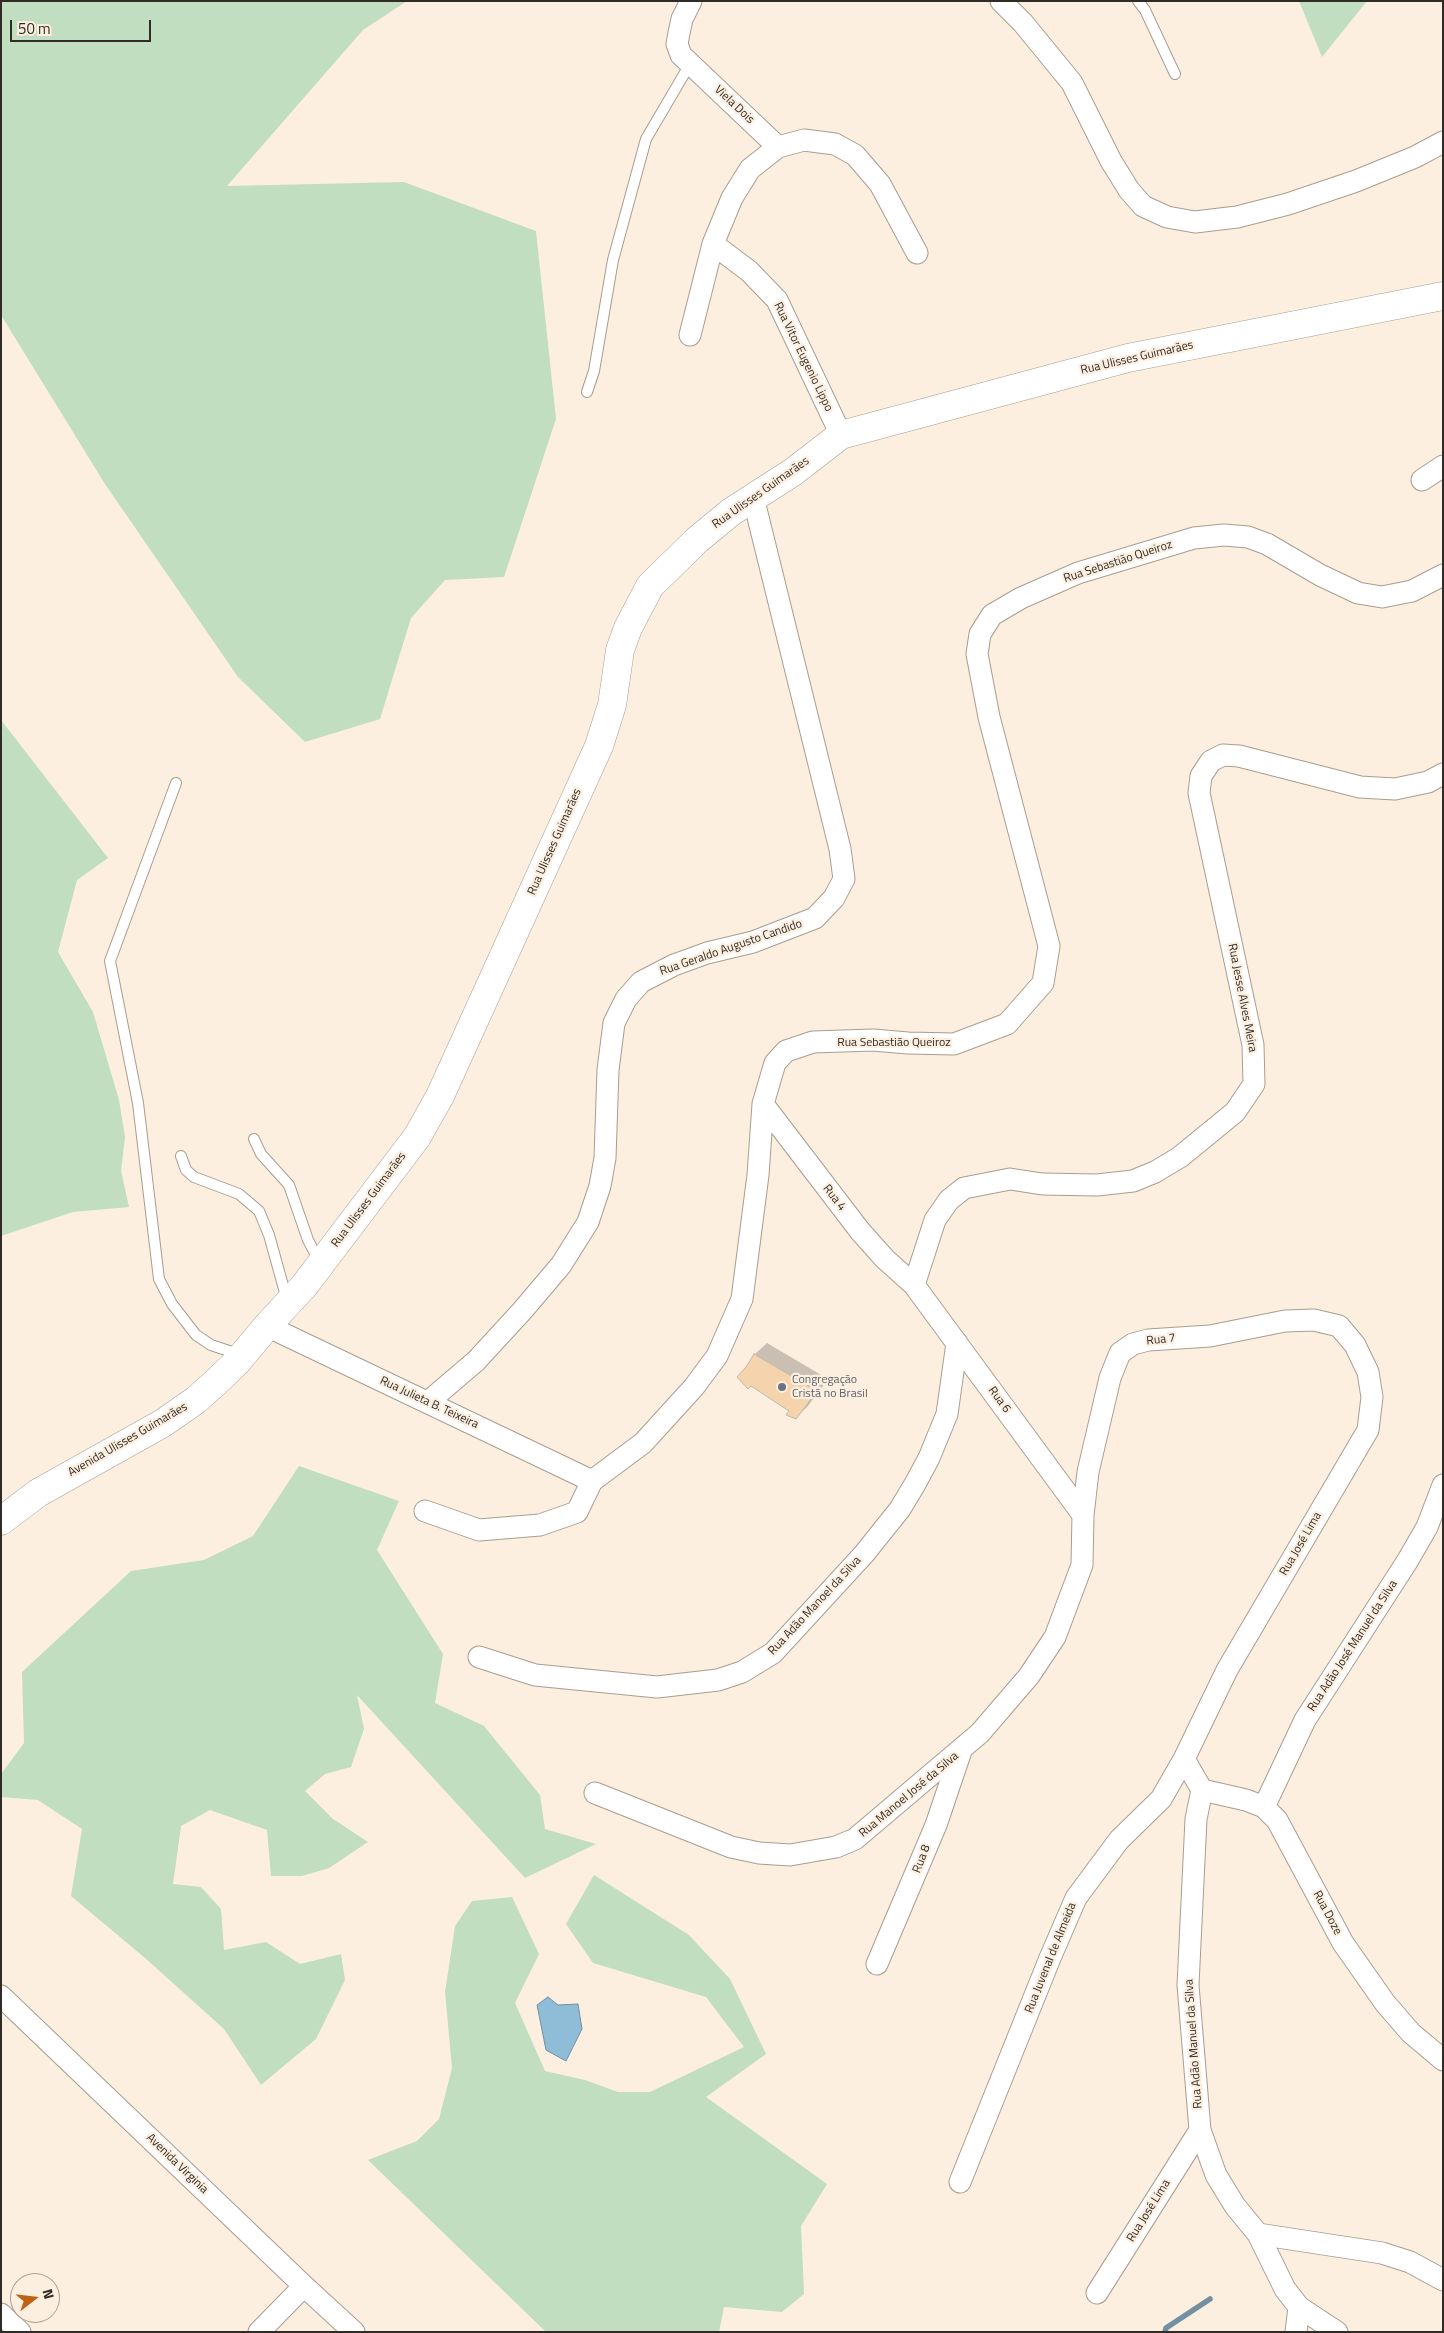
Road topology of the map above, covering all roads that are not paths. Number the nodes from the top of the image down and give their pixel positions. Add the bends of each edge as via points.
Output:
1 (690, 1) edge
2 (1001, 1) edge
3 (1138, 1) edge
4 (690, 64) junction
5 (1175, 74) dead end
6 (1443, 142) edge
7 (778, 147) junction
8 (714, 244) junction
9 (917, 253) dead end
10 (1443, 296) edge
11 (690, 335) dead end
12 (587, 392) dead end
13 (841, 435) junction
14 (1443, 466) edge
15 (1422, 480) dead end
16 (754, 497) junction
17 (1443, 575) edge
18 (1443, 757) edge
19 (1436, 778) edge
20 (176, 783) dead end
21 (763, 1104) junction
22 (254, 1139) dead end
23 (181, 1156) dead end
24 (321, 1264) junction
25 (914, 1285) junction
26 (288, 1302) junction
27 (266, 1326) junction
28 (1339, 1326) joint
29 (957, 1343) junction
30 (242, 1356) junction
31 (428, 1402) junction
32 (592, 1480) junction
33 (1443, 1485) edge
34 (425, 1511) dead end
35 (1084, 1515) junction
36 (1, 1521) edge
37 (479, 1657) dead end
38 (961, 1751) junction
39 (1184, 1759) junction
40 (1202, 1790) junction
41 (595, 1793) dead end
42 (1264, 1807) junction
43 (878, 1964) dead end
44 (1, 1996) edge
45 (1443, 2060) edge
46 (1200, 2130) junction
47 (960, 2182) dead end
48 (1258, 2234) junction
49 (1443, 2280) edge
50 (304, 2286) junction
51 (1097, 2293) dead end
52 (1299, 2307) junction
53 (1, 2314) edge
54 (20, 2332) edge
55 (259, 2332) edge
56 (354, 2332) edge
57 (1296, 2332) edge
58 (1337, 2332) edge

1 - 4 street, Viela Dois via 677,44 681,55
2 - 6 street via 1072,82 1129,190 1143,206 1167,217 1195,222 1236,217 1288,204 1356,181
3 - 5 lane
4 - 7 street, Viela Dois
4 - 12 lane via 646,139 613,260 594,371
7 - 8 street via 750,169 732,198
7 - 9 street via 804,140 835,144 855,155 880,184
8 - 11 street
8 - 13 street, Rua Vitor Eugenio Lippo via 777,300
10 - 13 main road, Rua Ulisses Guimarães via 1128,358
13 - 16 main road, Rua Ulisses Guimarães
14 - 15 street
16 - 24 main road, Rua Ulisses Guimarães via 717,523 669,566 650,586 639,604 620,650 612,705 599,746 440,1096 417,1137
16 - 31 street, Rua Geraldo Augusto Candido via 840,849 844,879 834,898 815,918 753,942 674,965 641,982 626,999 614,1023 608,1070 605,1158 588,1222 561,1265 522,1311 476,1361
17 - 21 street, Rua Sebastião Queiroz via 1412,591 1382,597 1358,593 1267,544 1248,537 1224,535 1194,538 1078,573 992,614 980,634 977,654 989,717 1049,946 1043,984 1007,1024 954,1044 873,1040 813,1042 786,1051 775,1062
18 - 19 street, Rua Jesse Alves Meira
19 - 25 street, Rua Jesse Alves Meira via 1395,789 1360,787 1239,756 1223,756 1211,761 1201,776 1199,793 1253,1045 1254,1084 1235,1112 1187,1151 1155,1172 1133,1181 1098,1185 1042,1184 1010,1179 964,1188 948,1200 935,1220
20 - 30 lane via 110,961 138,1103 158,1279 196,1335 211,1345
21 - 25 street, Rua 4 via 860,1231
21 - 32 street, Rua Sebastião Queiroz via 758,1175 742,1299 726,1340 694,1387 643,1443
22 - 24 lane via 261,1154 289,1185 308,1240
23 - 26 lane via 186,1170 194,1177 239,1194 259,1211
24 - 26 main road, Rua Ulisses Guimarães
25 - 29 street, Rua 6
26 - 27 main road, Rua Ulisses Guimarães
27 - 30 main road, Avenida Ulisses Guimarães
27 - 31 street, Rua Julieta B. Teixeira
28 - 35 street, Rua 7 via 1314,1320 1285,1322 1210,1336 1148,1340 1133,1344 1120,1353 1110,1378 1088,1472
28 - 39 street, Rua José Lima via 1355,1345 1368,1372 1372,1397 1368,1430 1227,1670
29 - 35 street, Rua 6
29 - 37 street, Rua Adão Manoel da Silva via 946,1414 929,1458 900,1509 864,1554 773,1653 742,1672 718,1680 657,1687 535,1675
30 - 36 main road, Avenida Ulisses Guimarães via 196,1400 163,1423 38,1494
31 - 32 street, Rua Julieta B. Teixeira
32 - 34 street, Rua Sebastião Queiroz via 577,1512 540,1525 479,1530
33 - 42 street, Rua Adão José Manuel da Silva via 1427,1527 1408,1560 1305,1720
35 - 38 street, Rua Manoel José da Silva via 1082,1565 1055,1637 1007,1704
38 - 41 street, Rua Manoel José da Silva via 855,1839 836,1847 790,1855 731,1847
38 - 43 street, Rua 8 via 936,1825
39 - 40 street
39 - 47 street, Rua Juvenal de Almeida via 1161,1798 1119,1840 1076,1898
40 - 42 street, Rua Doze
40 - 46 street, Rua Adão Manuel da Silva via 1196,1819 1188,1984
42 - 45 street, Rua Doze via 1286,1835 1342,1943 1385,2003
44 - 50 street, Avenida Virginia
46 - 48 street, Rua Adão Manuel da Silva via 1216,2175
46 - 51 street, Rua José Lima
48 - 49 street via 1382,2253 1410,2262
48 - 52 street, Rua Adão Manuel da Silva via 1285,2289
50 - 55 street
50 - 56 street, Avenida Virginia
52 - 57 street
52 - 58 street, Rua Adão Manuel da Silva
53 - 54 street

